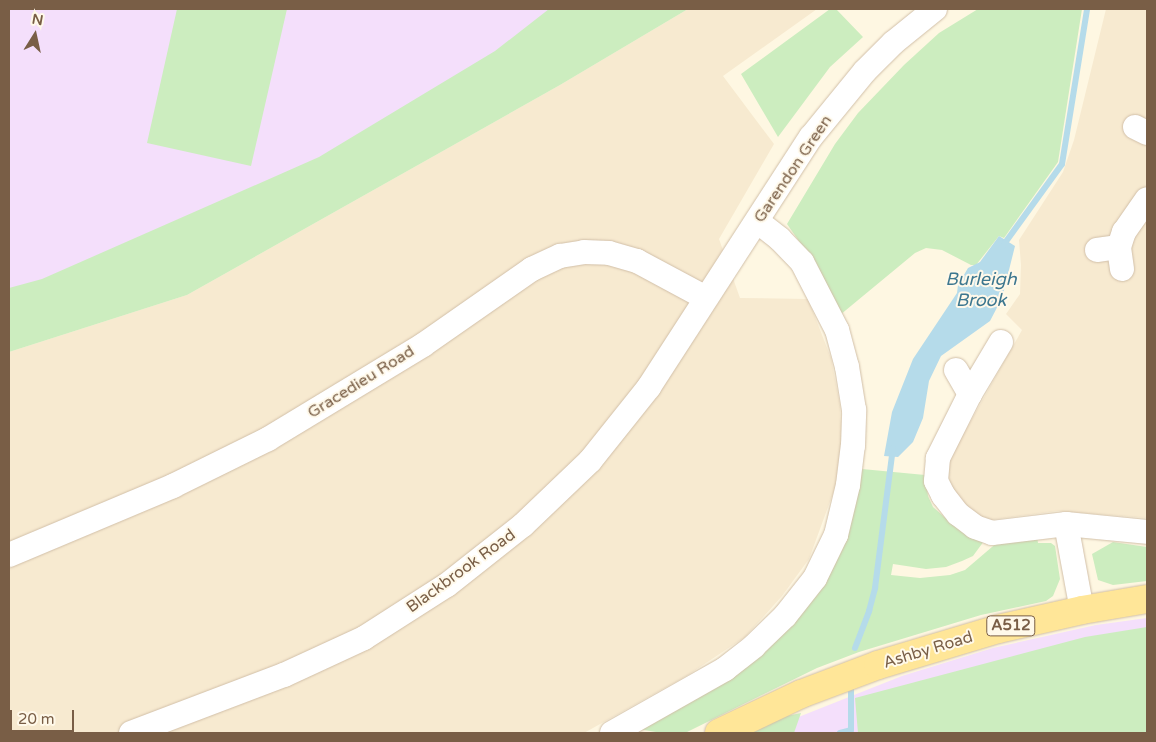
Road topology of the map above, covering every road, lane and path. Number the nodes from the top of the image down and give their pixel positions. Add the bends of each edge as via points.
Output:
1 (935, 9) edge
2 (1147, 199) edge
3 (757, 221) junction
4 (1113, 256) dead end
5 (706, 298) junction
6 (1001, 342) dead end
7 (956, 370) dead end
8 (970, 394) junction
9 (1066, 524) junction
10 (1147, 532) edge
11 (9, 555) edge
12 (1147, 599) edge
13 (1082, 610) junction
14 (131, 733) edge
15 (612, 733) edge
16 (719, 733) edge

1 - 3 street, Garendon Green via 865,71 811,137
2 - 4 street via 1124,232
3 - 5 street, Garendon Green
3 - 15 street via 802,262 837,330 847,367 854,410 854,446 836,535 819,571 785,616 754,646 725,669
5 - 11 street, Gracedieu Road via 637,260 609,253 584,252 560,256 532,269 423,345 268,439 173,486
5 - 14 street, Blackbrook Road via 649,387 590,461 523,525 447,585 364,638 284,675
6 - 8 street
7 - 8 street
8 - 9 street via 938,458 936,481 943,495 958,514 974,526 992,533
9 - 10 street
9 - 13 street
12 - 13 main road, Ashby Road / A512
13 - 16 main road, Ashby Road / A512 via 998,629 878,665 801,694

